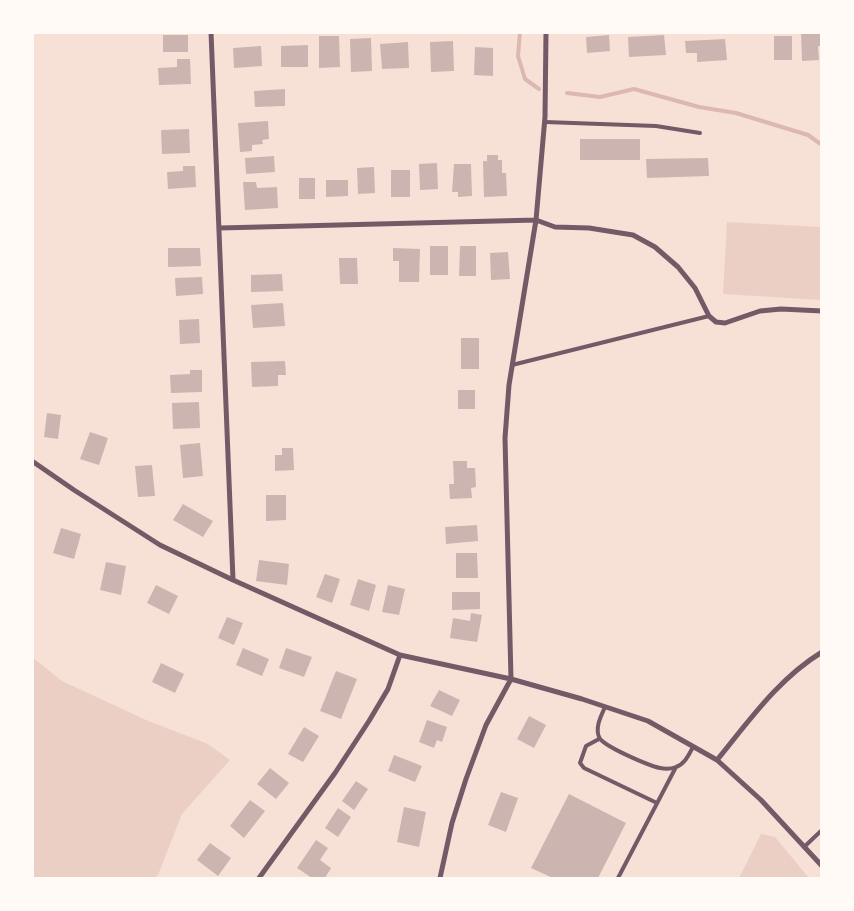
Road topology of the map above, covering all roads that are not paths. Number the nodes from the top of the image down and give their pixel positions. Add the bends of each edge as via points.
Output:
1 (212, 32) edge
2 (546, 32) edge
3 (545, 122) junction
4 (700, 133) dead end
5 (536, 220) junction
6 (220, 228) junction
7 (822, 311) edge
8 (709, 316) junction
9 (512, 365) junction
10 (32, 461) edge
11 (233, 580) junction
12 (822, 652) edge
13 (400, 655) junction
14 (511, 679) junction
15 (605, 707) junction
16 (599, 738) junction
17 (693, 747) junction
18 (718, 760) junction
19 (676, 767) junction
20 (658, 803) junction
21 (822, 830) edge
22 (804, 847) junction
23 (822, 866) edge
24 (259, 878) edge
25 (440, 878) edge
26 (618, 878) edge

1 - 6 street
2 - 3 street
3 - 4 lane via 656,126
3 - 5 street
5 - 6 street
5 - 8 street via 555,227 589,228 632,236 655,248 684,274
5 - 9 street
6 - 11 street
7 - 8 street via 760,311 725,322 716,322
8 - 9 lane
9 - 14 street via 505,438
10 - 11 street via 160,544
11 - 13 street
12 - 18 street via 781,682
13 - 14 street
13 - 24 street via 388,689 370,721
14 - 15 street
14 - 25 street via 486,725 466,778
15 - 16 lane via 599,721
15 - 17 street via 648,722
16 - 19 lane via 654,766 663,769
16 - 20 lane via 586,746 580,763 584,768
17 - 18 street
17 - 19 lane
18 - 22 street
19 - 20 lane
20 - 26 lane
21 - 22 lane
22 - 23 street

